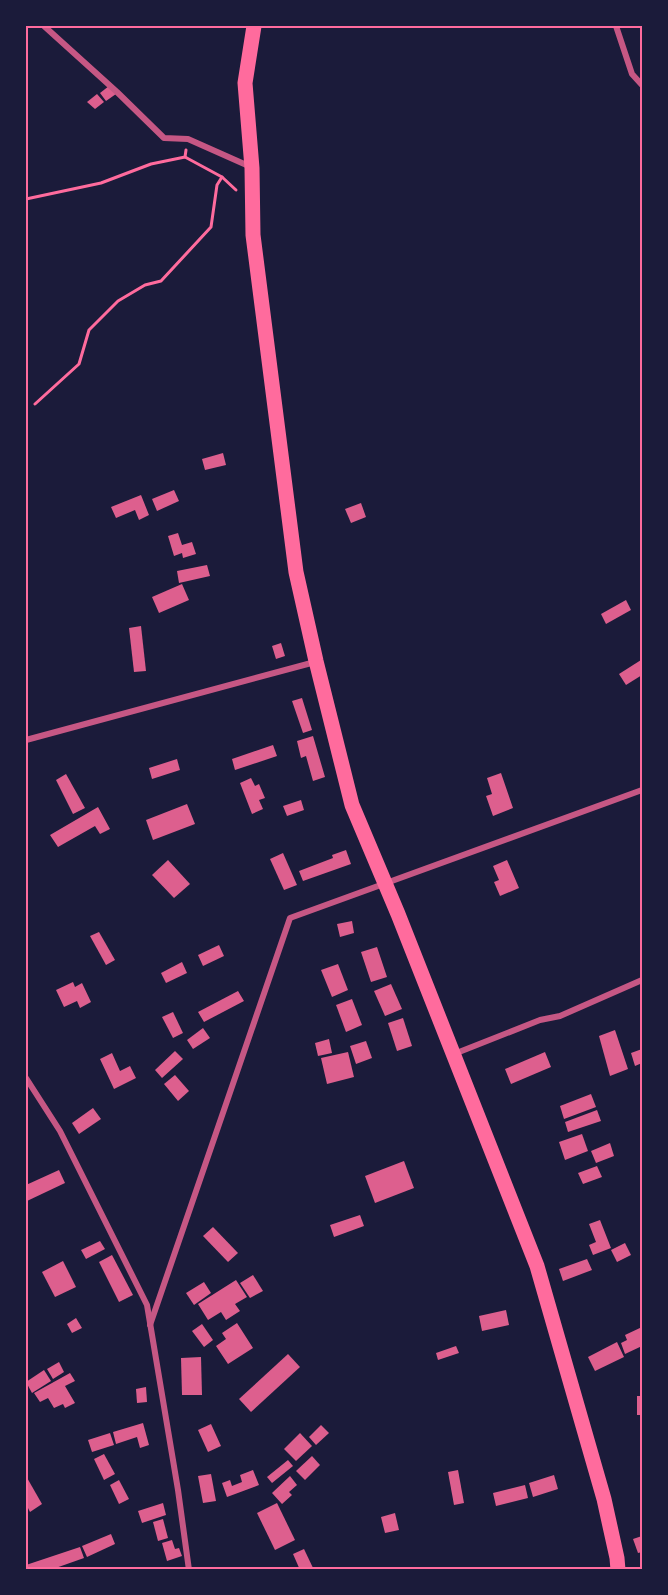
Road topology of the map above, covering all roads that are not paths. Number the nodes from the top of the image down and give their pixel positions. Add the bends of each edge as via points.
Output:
1 (44, 26) edge
2 (254, 26) edge
3 (616, 26) edge
4 (642, 86) edge
5 (252, 168) junction
6 (316, 662) junction
7 (26, 740) edge
8 (642, 790) edge
9 (385, 884) junction
10 (642, 980) edge
11 (453, 1054) junction
12 (26, 1078) edge
13 (150, 1325) junction
14 (189, 1569) edge
15 (618, 1569) edge

1 - 5 street via 164,138 188,139
2 - 5 main road via 245,83
3 - 4 street via 632,74
5 - 6 main road via 253,235 296,572
6 - 7 street
6 - 9 main road via 352,805
8 - 9 street
9 - 11 main road
9 - 13 street via 291,918
10 - 11 street via 560,1016
11 - 15 main road via 537,1266 604,1499
12 - 13 street via 65,1141 147,1305
13 - 14 street

